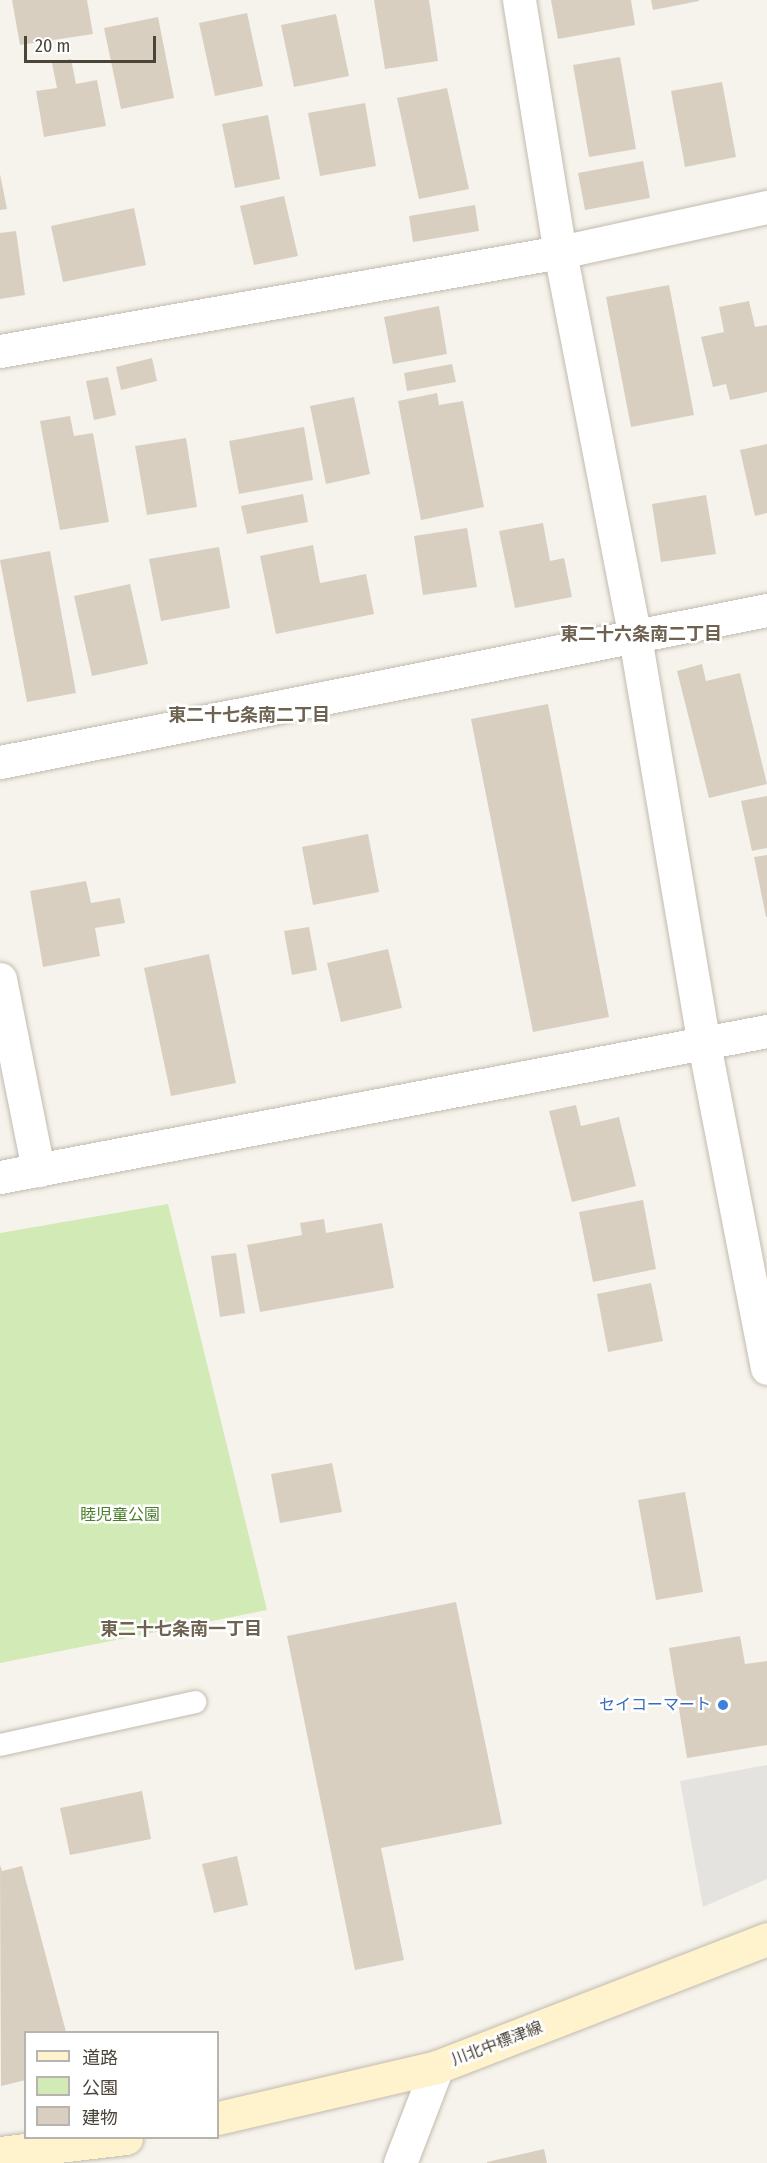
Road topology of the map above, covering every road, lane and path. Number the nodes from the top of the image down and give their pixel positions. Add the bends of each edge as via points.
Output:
1 (519, 0) edge
2 (767, 207) edge
3 (560, 252) junction
4 (0, 351) edge
5 (767, 610) edge
6 (635, 637) junction
7 (0, 762) edge
8 (0, 979) edge
9 (767, 1031) edge
10 (704, 1044) junction
11 (38, 1170) junction
12 (0, 1177) edge
13 (767, 1368) edge
14 (195, 1702) dead end
15 (0, 1745) edge
16 (767, 1939) edge
17 (437, 2067) junction
18 (219, 2118) edge
19 (117, 2139) edge
20 (0, 2152) edge
21 (400, 2163) edge

1 - 3 street
2 - 3 street
3 - 4 street
3 - 6 street
5 - 6 street
6 - 7 street
6 - 10 street
8 - 11 street
9 - 10 street
10 - 11 street
10 - 13 street
11 - 12 street
14 - 15 lane
16 - 17 main road, 川北中標津線
17 - 18 main road, 川北中標津線
17 - 21 street
19 - 20 main road

